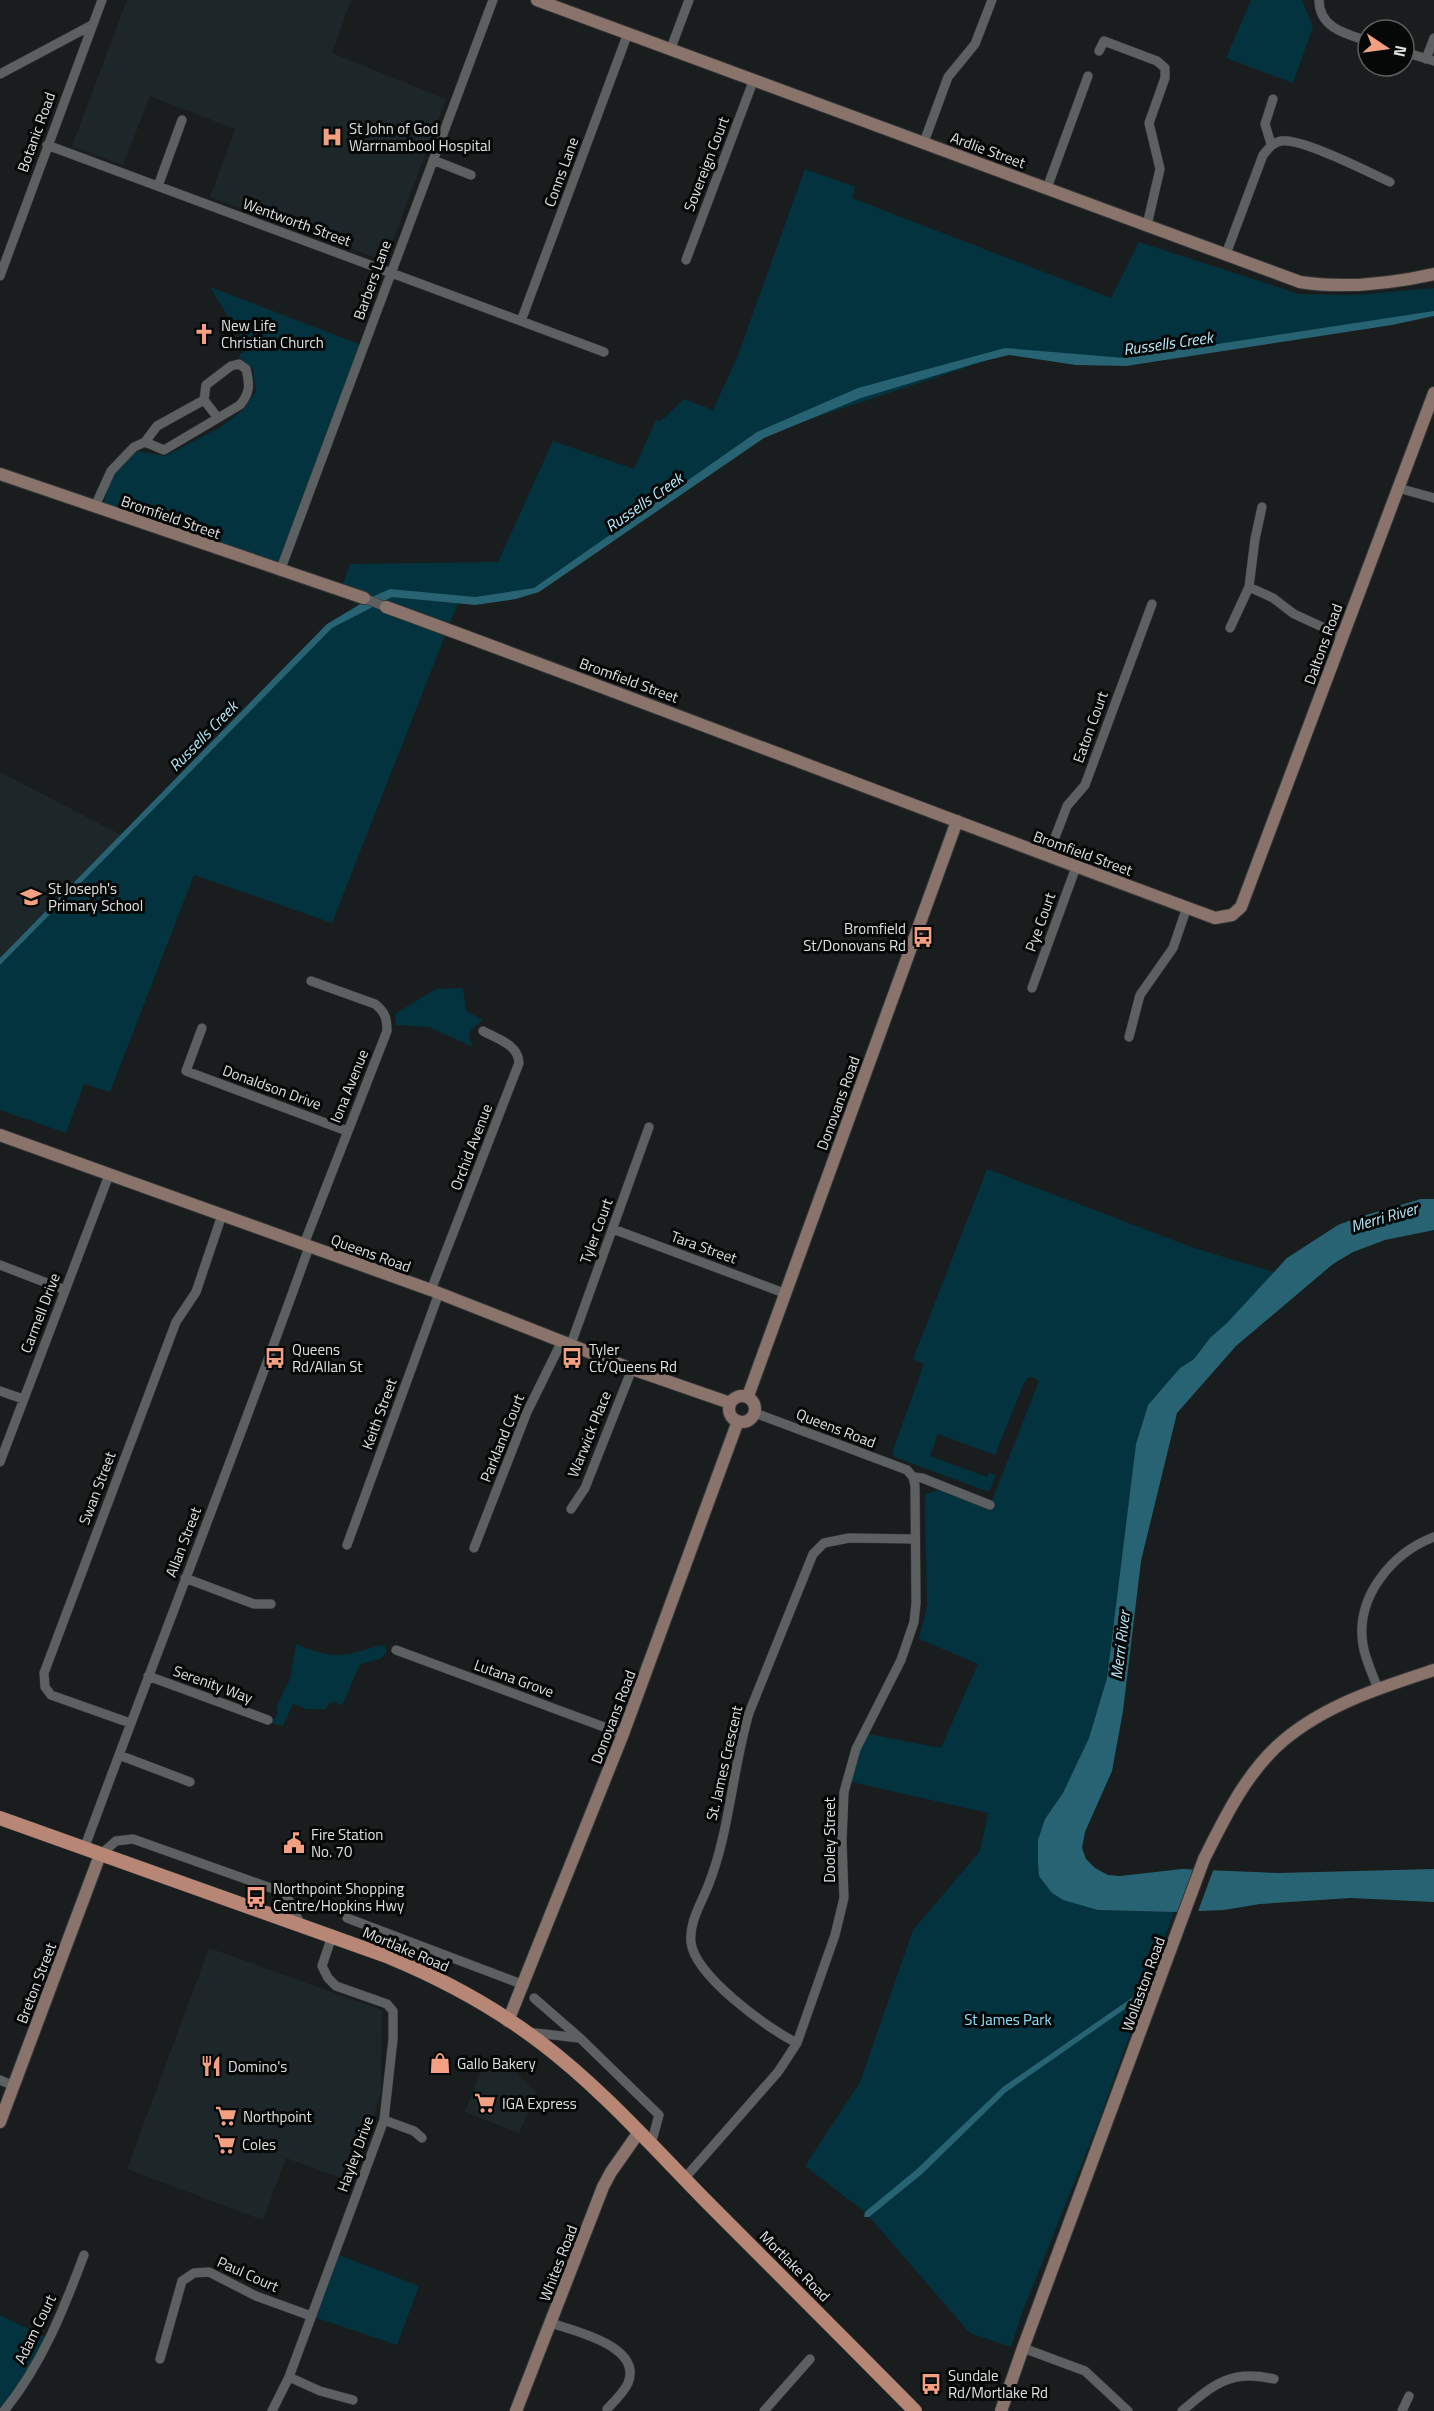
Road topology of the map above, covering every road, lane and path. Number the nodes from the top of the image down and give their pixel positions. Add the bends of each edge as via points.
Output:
1 (102, 0) edge
2 (493, 0) edge
3 (537, 0) edge
4 (689, 0) edge
5 (992, 0) edge
6 (1318, 0) edge
7 (92, 25) junction
8 (628, 33) junction
9 (1356, 37) edge
10 (1434, 38) edge
11 (671, 48) junction
12 (1099, 51) dead end
13 (1430, 60) edge
14 (0, 74) edge
15 (1088, 76) dead end
16 (754, 79) junction
17 (1274, 99) dead end
18 (182, 120) dead end
19 (924, 142) junction
20 (1271, 144) junction
21 (47, 145) junction
22 (433, 160) junction
23 (471, 175) dead end
24 (1390, 182) dead end
25 (158, 186) junction
26 (1047, 188) junction
27 (1147, 225) junction
28 (1226, 254) junction
29 (686, 260) dead end
30 (391, 273) junction
31 (1434, 274) edge
32 (0, 276) edge
33 (521, 321) junction
34 (604, 352) dead end
35 (1434, 393) edge
36 (204, 400) junction
37 (218, 418) junction
38 (145, 442) junction
39 (0, 474) edge
40 (1398, 488) junction
41 (1434, 498) edge
42 (95, 506) junction
43 (1262, 507) dead end
44 (280, 571) junction
45 (1249, 587) junction
46 (364, 598) joint
47 (1152, 604) dead end
48 (386, 607) joint
49 (1230, 628) dead end
50 (1342, 636) junction
51 (957, 821) junction
52 (1048, 856) junction
53 (1076, 867) junction
54 (1186, 907) junction
55 (1241, 907) joint
56 (311, 981) dead end
57 (1032, 988) dead end
58 (201, 1028) dead end
59 (483, 1031) dead end
60 (1129, 1037) dead end
61 (649, 1127) dead end
62 (347, 1131) junction
63 (0, 1135) edge
64 (109, 1175) junction
65 (222, 1215) junction
66 (613, 1229) junction
67 (306, 1245) junction
68 (0, 1265) edge
69 (65, 1290) junction
70 (435, 1292) junction
71 (784, 1293) junction
72 (566, 1343) junction
73 (632, 1369) junction
74 (0, 1391) edge
75 (748, 1396) junction
76 (23, 1399) junction
77 (730, 1403) junction
78 (755, 1413) junction
79 (738, 1421) junction
80 (0, 1462) edge
81 (910, 1474) junction
82 (990, 1505) dead end
83 (571, 1509) dead end
84 (1434, 1537) edge
85 (915, 1539) junction
86 (347, 1545) dead end
87 (474, 1548) dead end
88 (185, 1578) junction
89 (271, 1604) dead end
90 (396, 1650) dead end
91 (1434, 1670) edge
92 (148, 1676) junction
93 (1378, 1689) junction
94 (130, 1723) junction
95 (266, 1731) dead end
96 (623, 1734) junction
97 (119, 1755) junction
98 (190, 1782) dead end
99 (0, 1818) edge
100 (84, 1849) junction
101 (100, 1855) junction
102 (347, 1918) dead end
103 (301, 1925) junction
104 (332, 1936) junction
105 (524, 1985) junction
106 (534, 1998) dead end
107 (508, 2021) junction
108 (525, 2031) junction
109 (580, 2038) junction
110 (797, 2043) junction
111 (0, 2080) edge
112 (14, 2085) junction
113 (384, 2120) junction
114 (0, 2121) edge
115 (639, 2132) junction
116 (422, 2138) dead end
117 (651, 2144) junction
118 (684, 2178) junction
119 (84, 2255) dead end
120 (311, 2316) junction
121 (551, 2323) junction
122 (1023, 2348) junction
123 (160, 2359) dead end
124 (810, 2359) dead end
125 (289, 2378) junction
126 (1275, 2379) dead end
127 (1409, 2396) dead end
128 (353, 2400) dead end
129 (607, 2409) dead end
130 (4, 2411) edge
131 (272, 2411) edge
132 (516, 2411) edge
133 (764, 2411) edge
134 (915, 2411) edge
135 (1001, 2411) edge
136 (1128, 2411) edge
137 (1182, 2411) edge
138 (1402, 2411) edge

1 - 7 street, Botanic Road
2 - 22 street, Barbers Lane
3 - 8 street, Ardlie Street
4 - 11 street
5 - 19 street via 975,44 948,77
6 - 9 street via 1323,18 1338,32
7 - 14 street
7 - 21 street, Botanic Road
8 - 11 street, Ardlie Street
8 - 33 street, Conns Lane
10 - 13 street
11 - 16 street, Ardlie Street
12 - 27 street via 1105,36 1165,68 1149,123 1160,169
15 - 26 street
16 - 19 street, Ardlie Street
16 - 29 street, Sovereign Court
17 - 20 street via 1265,124
18 - 25 street
19 - 26 street, Ardlie Street
20 - 24 street via 1294,142
20 - 28 street via 1263,154
21 - 25 street, Wentworth Street
21 - 32 street, Botanic Road
22 - 23 street
22 - 30 street, Barbers Lane
25 - 30 street, Wentworth Street
26 - 27 street, Ardlie Street
27 - 28 street, Ardlie Street
28 - 31 street, Ardlie Street via 1300,282 1329,286 1398,282
30 - 33 street, Wentworth Street
30 - 44 street, Barbers Lane
33 - 34 street, Wentworth Street
35 - 40 street, Daltons Road
36 - 37 street
36 - 37 street via 206,385 231,366 238,364 246,369 248,396
36 - 38 street via 157,426
37 - 38 street via 164,450
38 - 42 street via 134,447 111,471
39 - 42 street, Bromfield Street
40 - 41 street
40 - 50 street, Daltons Road
42 - 44 street, Bromfield Street
43 - 45 street
44 - 46 street, Bromfield Street
45 - 49 street
45 - 50 street
46 - 48 street, Bromfield Street
47 - 52 street, Eaton Court via 1085,785 1066,806
48 - 51 street, Bromfield Street
50 - 55 street, Daltons Road
51 - 52 street, Bromfield Street
51 - 71 street, Donovans Road
52 - 53 street, Bromfield Street
53 - 54 street, Bromfield Street
53 - 57 street, Pye Court
54 - 55 street, Bromfield Street via 1215,918 1232,915
54 - 60 street via 1173,948 1140,995
56 - 62 street, Iona Avenue via 375,1004 387,1020 387,1031
58 - 62 street, Donaldson Drive via 186,1071
59 - 70 street, Orchid Avenue via 512,1046 519,1063
61 - 66 street, Tyler Court
62 - 67 street, Iona Avenue
63 - 64 street, Queens Road
64 - 65 street, Queens Road
64 - 69 street, Carmell Drive
65 - 67 street, Queens Road
65 - 94 street, Swan Street via 196,1293 176,1322 44,1673 45,1687 51,1695
66 - 71 street, Tara Street
66 - 72 street, Tyler Court
67 - 70 street, Queens Road
67 - 88 street, Allan Street via 262,1380
68 - 69 street
69 - 76 street, Carmell Drive
70 - 72 street, Queens Road
70 - 86 street, Keith Street
71 - 75 street, Donovans Road
72 - 73 street, Queens Road
72 - 87 street, Parkland Court via 527,1412
73 - 77 street, Queens Road
73 - 83 street, Warwick Place via 585,1488
74 - 76 street
75 - 77 street via 737,1396
75 - 78 street via 755,1405
76 - 80 street, Carmell Drive
77 - 79 street via 730,1415
78 - 79 street via 748,1420
78 - 81 street, Queens Road
79 - 96 street, Donovans Road
81 - 82 street, Queens Road
81 - 85 street, Dooley Street via 915,1486
84 - 93 street via 1399,1556 1381,1575 1372,1594 1364,1617 1363,1645
85 - 110 street, Dooley Street via 914,1622 901,1660 856,1749 844,1792 843,1898 835,1935
85 - 110 street, St. James Crescent via 849,1538 824,1543 813,1554 749,1713 709,1885 691,1926 691,1944 697,1960 742,2008
88 - 89 street via 254,1604
88 - 92 street, Allan Street
90 - 96 street, Lutana Grove
91 - 93 street, Wollaston Road
92 - 94 street, Allan Street
92 - 95 street, Serenity Way via 270,1718
93 - 122 street, Wollaston Road via 1312,1721 1283,1741 1260,1765 1226,1815 1204,1859
94 - 97 street, Allan Street
96 - 105 street, Donovans Road
97 - 98 street
97 - 100 street, Allan Street
99 - 100 main road, Mortlake Road
100 - 101 main road, Mortlake Road
101 - 103 main road, Mortlake Road
101 - 103 street via 116,1841 133,1839 186,1857 285,1893
101 - 112 street, Breton Street
102 - 105 street, Mortlake Road
103 - 104 main road, Mortlake Road
104 - 107 main road, Mortlake Road via 417,1969
104 - 113 street, Hayley Drive via 322,1966 328,1977 336,1986 387,2004 393,2011
105 - 107 street, Donovans Road
106 - 109 street
107 - 108 main road, Mortlake Road
108 - 109 street, Mortlake Road
108 - 115 main road, Mortlake Road via 565,2062
109 - 117 street via 659,2115
110 - 118 street, Dooley Street via 778,2072
111 - 112 street
112 - 114 street, Breton Street
113 - 116 street
113 - 120 street, Hayley Drive
115 - 117 main road, Mortlake Road
115 - 121 street, Whites Road via 603,2187
117 - 118 main road, Mortlake Road
118 - 134 main road, Mortlake Road
119 - 130 street, Adam Court via 50,2339
120 - 123 street, Paul Court via 256,2296 209,2272 194,2273 182,2281
120 - 125 street, Hayley Drive
121 - 129 street via 606,2343 621,2353 628,2366 628,2384
121 - 132 street, Whites Road
122 - 135 street, Wollaston Road
122 - 136 street via 1085,2370
124 - 133 street
125 - 128 street
125 - 131 street, Hayley Drive
126 - 137 street via 1257,2375 1229,2378
127 - 138 street

